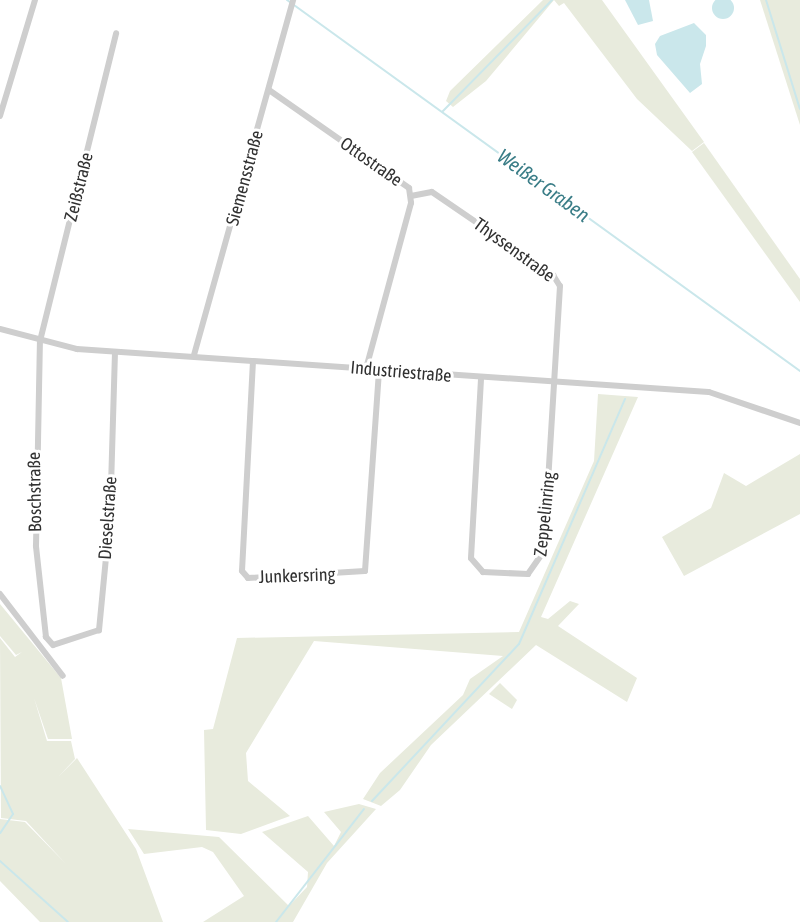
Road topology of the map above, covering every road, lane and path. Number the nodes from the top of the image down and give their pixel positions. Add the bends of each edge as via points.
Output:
1 (35, 0) edge
2 (293, 0) edge
3 (116, 33) dead end
4 (269, 90) junction
5 (0, 116) edge
6 (411, 196) junction
7 (0, 329) edge
8 (40, 341) junction
9 (115, 352) junction
10 (194, 355) junction
11 (252, 361) junction
12 (366, 369) junction
13 (379, 370) junction
14 (481, 379) junction
15 (555, 384) junction
16 (800, 423) edge
17 (0, 594) edge
18 (49, 642) joint
19 (63, 676) dead end

1 - 5 street
2 - 4 street, Siemensstraße
3 - 8 street, Zeißstraße
4 - 6 street, Ottostraße via 409,188
4 - 10 street, Siemensstraße
6 - 12 street, Ottostraße
6 - 15 street, Thyssenstraße via 432,192 558,280
7 - 8 street, Industriestraße
8 - 9 street, Industriestraße
8 - 18 street, Boschstraße via 36,532
9 - 10 street, Industriestraße
9 - 18 street, Dieselstraße via 110,516 99,630 92,636
10 - 11 street, Industriestraße
11 - 12 street, Industriestraße
11 - 13 street, Junkersring via 242,571 248,578 365,571
12 - 13 street, Industriestraße
13 - 14 street, Industriestraße
14 - 15 street, Industriestraße
14 - 15 street, Zeppelinring via 471,558 483,572 528,574 542,561
15 - 16 street, Industriestraße via 725,394
17 - 19 street

